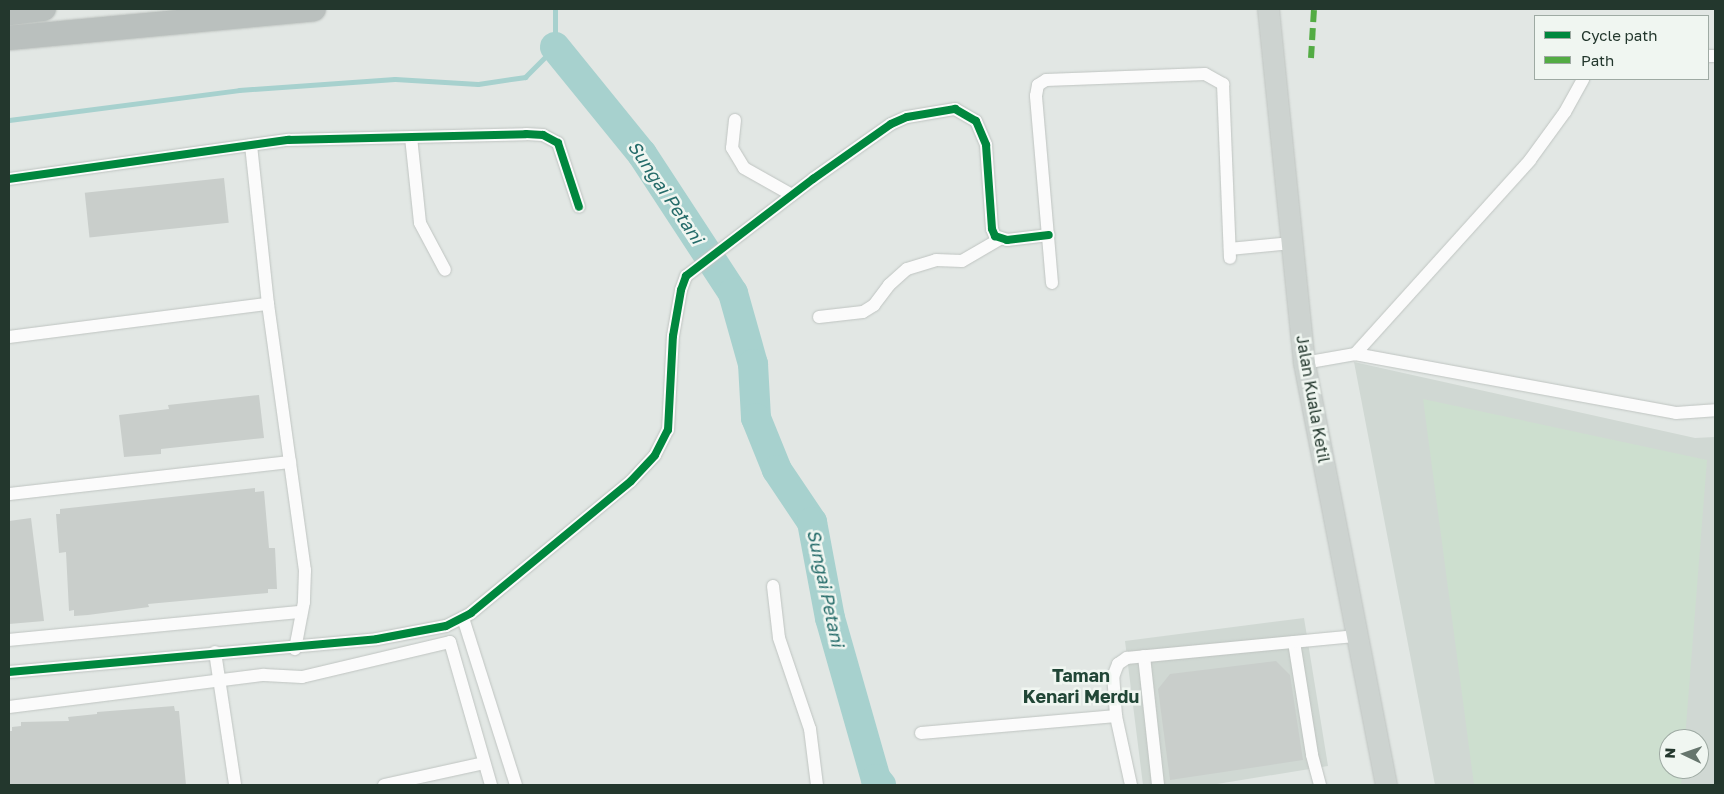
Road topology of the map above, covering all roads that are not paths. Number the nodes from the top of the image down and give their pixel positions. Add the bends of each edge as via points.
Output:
1 (44, 9) edge
2 (314, 9) edge
3 (1268, 9) edge
4 (9, 13) edge
5 (9, 38) edge
6 (1582, 80) edge
7 (735, 120) dead end
8 (411, 137) junction
9 (251, 146) junction
10 (9, 179) edge
11 (792, 195) junction
12 (579, 207) dead end
13 (1049, 235) junction
14 (1000, 239) junction
15 (1291, 243) junction
16 (445, 270) dead end
17 (1052, 283) dead end
18 (268, 304) junction
19 (819, 317) dead end
20 (9, 337) edge
21 (1355, 354) junction
22 (1304, 363) junction
23 (1715, 410) edge
24 (290, 462) junction
25 (9, 494) edge
26 (773, 586) dead end
27 (301, 612) junction
28 (463, 618) junction
29 (446, 626) junction
30 (1356, 636) junction
31 (9, 640) edge
32 (450, 642) junction
33 (1294, 642) junction
34 (295, 648) junction
35 (216, 652) junction
36 (1144, 656) junction
37 (9, 672) edge
38 (220, 681) junction
39 (9, 707) edge
40 (1116, 716) junction
41 (921, 733) dead end
42 (484, 763) junction
43 (235, 785) edge
44 (384, 785) edge
45 (491, 785) edge
46 (516, 785) edge
47 (817, 785) edge
48 (1131, 785) edge
49 (1158, 785) edge
50 (1320, 785) edge
51 (1386, 785) edge

1 - 4 highway
2 - 5 highway
3 - 15 main road, Jalan Kuala Ketil
6 - 21 street via 1565,112 1530,160
7 - 11 street via 732,148 744,168
8 - 9 street via 288,140
8 - 12 street via 526,134 552,138 564,154
8 - 16 street via 420,223
9 - 10 street
9 - 18 street
11 - 14 street via 891,124 929,112 955,109 976,121 981,130 988,168 992,229
11 - 28 street via 686,276 673,336 668,430 655,455 631,481
13 - 14 street
13 - 15 street via 1036,96 1038,85 1046,80 1205,74 1218,79 1225,90 1230,253
13 - 17 street
14 - 19 street via 962,261 936,260 907,269 888,285 874,305 863,312
15 - 22 main road, Jalan Kuala Ketil
18 - 20 street
18 - 24 street
21 - 22 street
21 - 23 street via 1676,413
22 - 30 main road, Jalan Kuala Ketil
24 - 25 street
24 - 27 street via 305,570
26 - 47 street via 779,638 810,729
27 - 31 street
27 - 34 street
28 - 29 street
28 - 46 street
29 - 32 street
29 - 34 street via 377,639
30 - 33 street
30 - 51 main road, Jalan Kuala Ketil
32 - 38 street via 302,677 264,675
32 - 42 street
33 - 36 street
33 - 50 street via 1312,755
34 - 35 street
35 - 37 street
35 - 38 street
36 - 40 street via 1127,658 1118,664 1113,676
36 - 49 street
38 - 39 street
38 - 43 street
40 - 41 street
40 - 48 street
42 - 44 street
42 - 45 street

